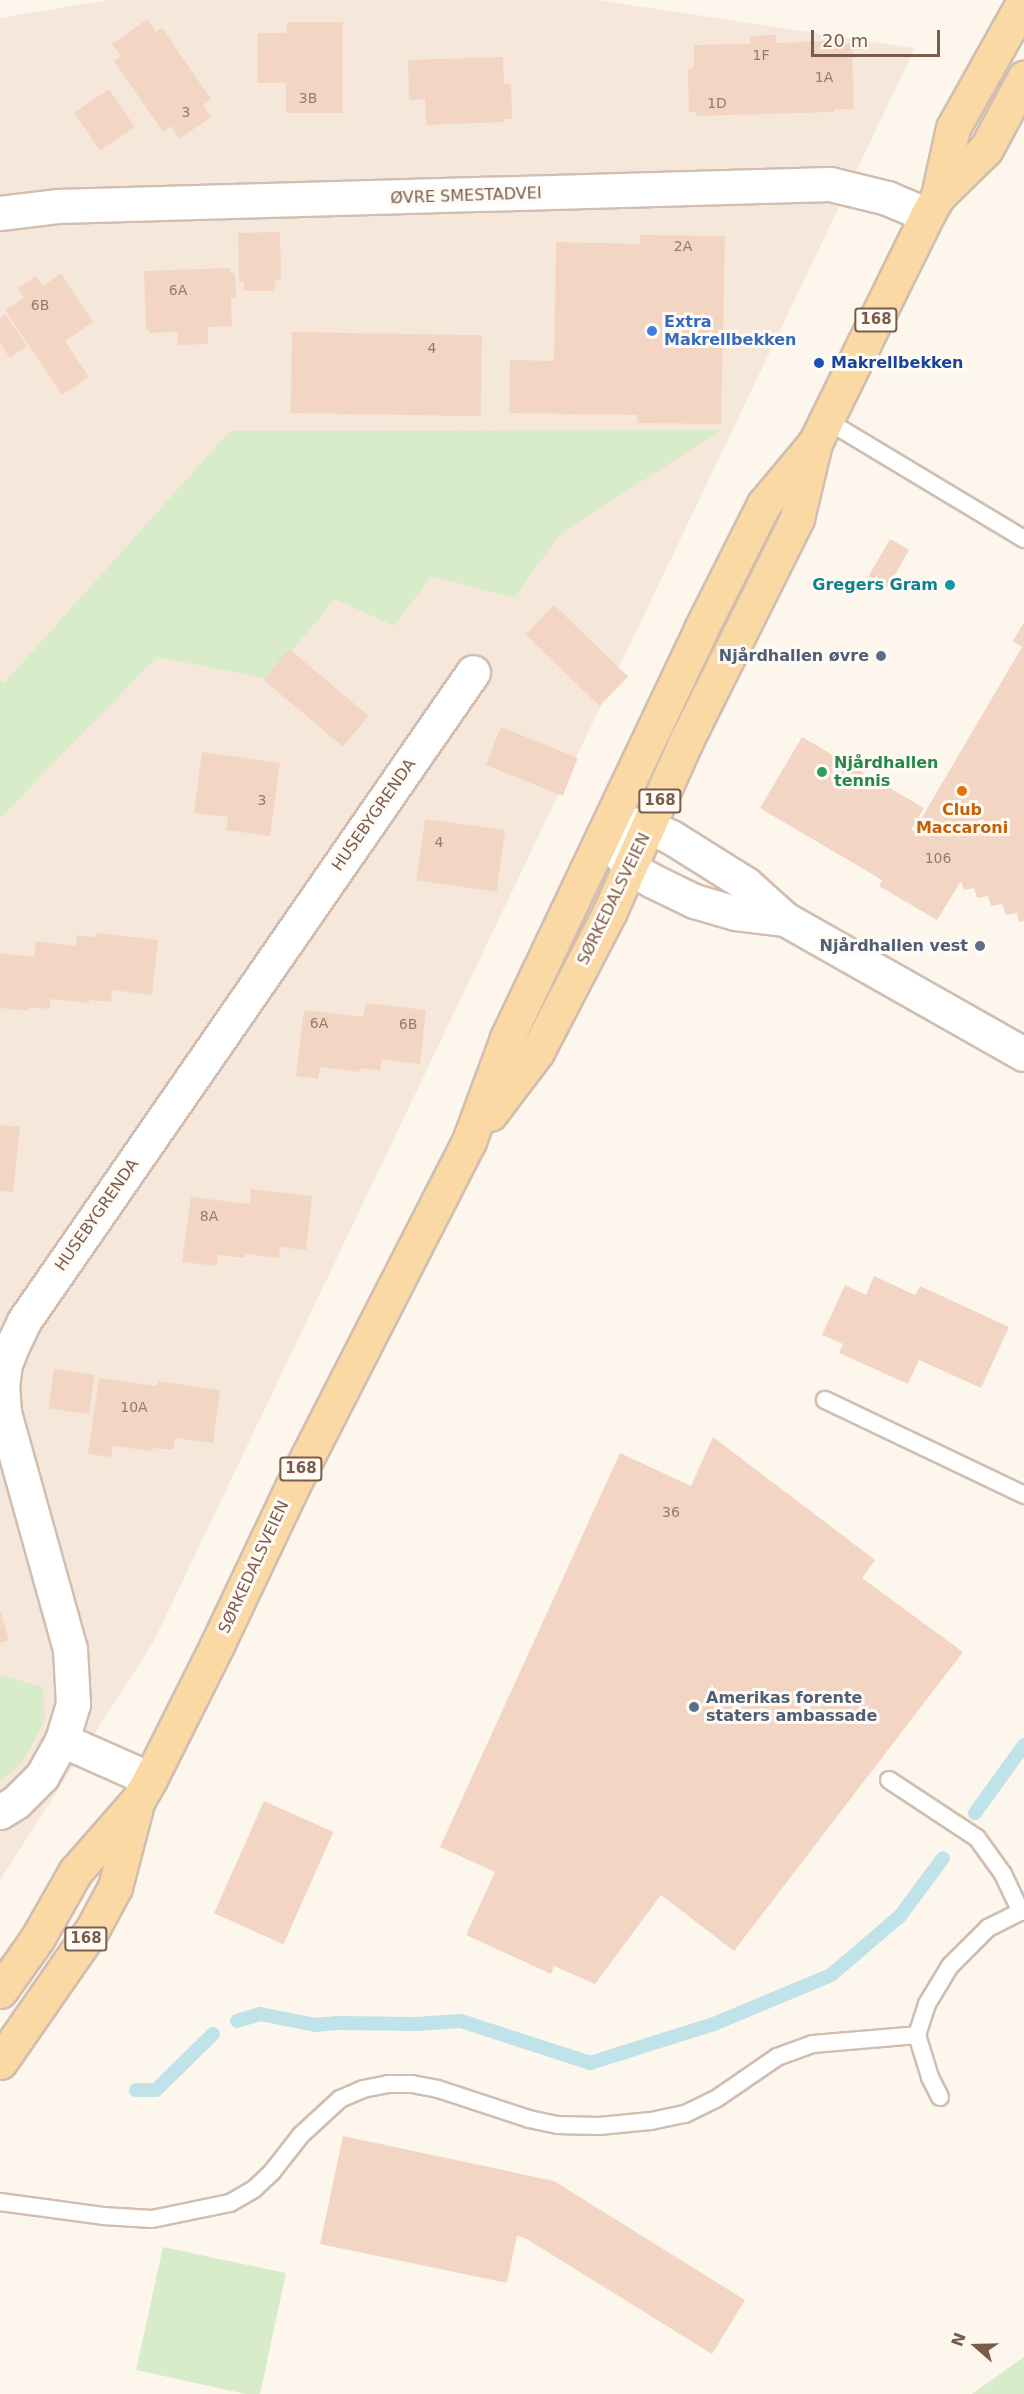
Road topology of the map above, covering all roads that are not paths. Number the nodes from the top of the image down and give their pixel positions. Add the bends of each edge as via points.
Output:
1 (1024, 1) edge
2 (1024, 78) edge
3 (932, 206) junction
4 (0, 213) edge
5 (821, 432) junction
6 (1024, 539) edge
7 (473, 672) dead end
8 (649, 826) junction
9 (607, 830) junction
10 (630, 868) junction
11 (785, 919) junction
12 (1024, 1054) edge
13 (469, 1141) junction
14 (825, 1400) dead end
15 (1024, 1495) edge
16 (62, 1740) junction
17 (889, 1780) dead end
18 (144, 1789) junction
19 (0, 1812) edge
20 (1023, 1911) edge
21 (0, 1991) edge
22 (917, 2035) junction
23 (0, 2062) edge
24 (940, 2097) dead end
25 (0, 2202) edge

1 - 3 main road, SØRKEDALSVEIEN / 168 via 953,128
2 - 3 main road, SØRKEDALSVEIEN / 168 via 986,149
3 - 4 street, ØVRE SMESTADVEI via 830,184 57,206
3 - 5 main road, SØRKEDALSVEIEN / 168
5 - 6 lane
5 - 8 main road, SØRKEDALSVEIEN / 168 via 797,518 686,741
5 - 9 main road, SØRKEDALSVEIEN / 168 via 764,504 655,722
7 - 16 street, HUSEBYGRENDA via 24,1321 5,1364 4,1413 70,1648 73,1704
8 - 9 street via 629,824
8 - 10 main road, SØRKEDALSVEIEN / 168
8 - 11 street via 714,862
9 - 10 street
9 - 13 main road, SØRKEDALSVEIEN / 168 via 507,1038
10 - 11 street via 694,900 735,913
10 - 13 main road, SØRKEDALSVEIEN / 168 via 537,1052
11 - 12 street
13 - 18 main road, SØRKEDALSVEIEN / 168 via 297,1477
14 - 15 lane
16 - 18 street
16 - 19 street, HUSEBYGRENDA via 42,1776
17 - 20 lane via 977,1838
18 - 21 main road, SØRKEDALSVEIEN / 168 via 75,1872
18 - 23 main road, SØRKEDALSVEIEN / 168 via 115,1887 93,1928
20 - 22 lane via 988,1928 950,1966 927,2004
22 - 24 lane
22 - 25 lane via 813,2044 777,2057 751,2078 685,2114 599,2126 558,2125 438,2089 388,2084 340,2099 301,2134 273,2172 230,2203 152,2219

